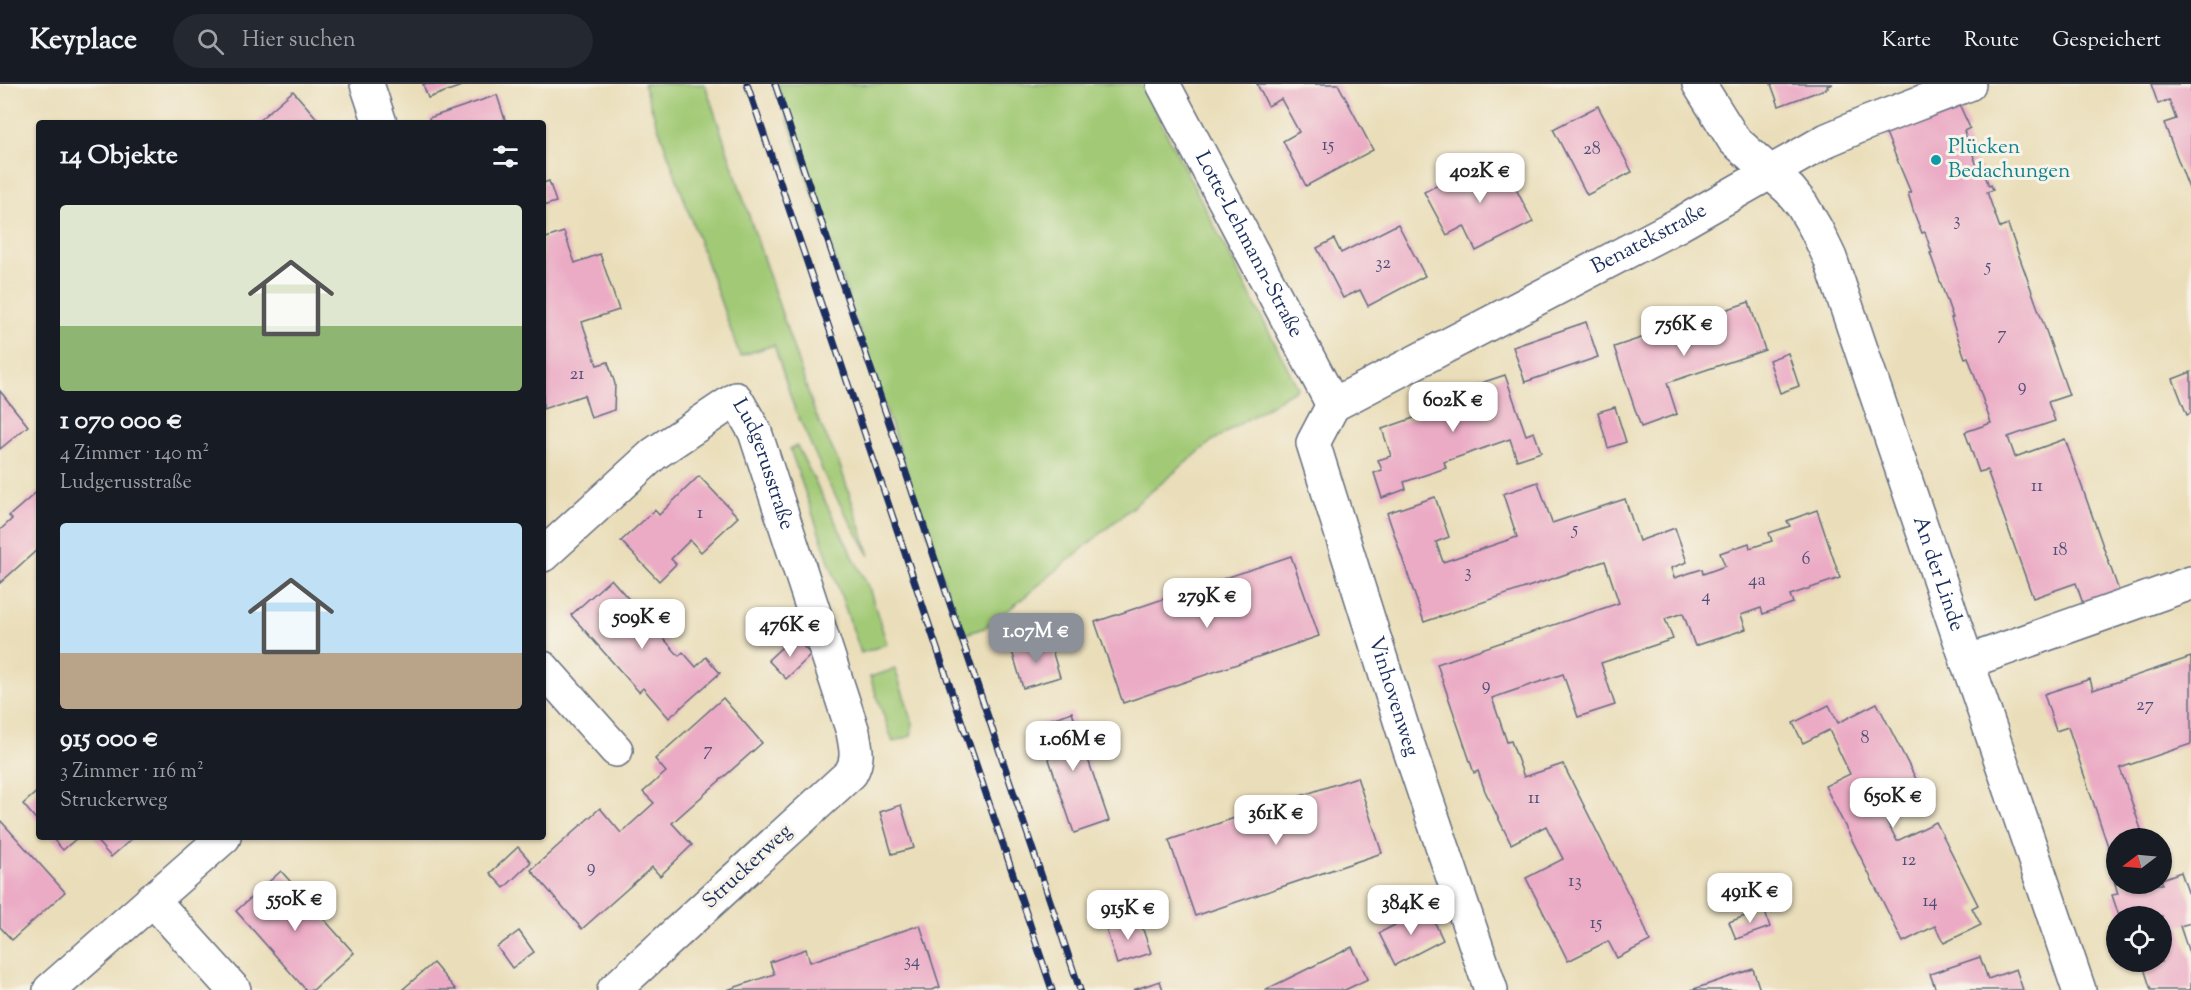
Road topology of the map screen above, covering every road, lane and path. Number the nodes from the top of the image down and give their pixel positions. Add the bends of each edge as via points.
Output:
1 (367, 84) edge
2 (1163, 84) edge
3 (1699, 84) edge
4 (1970, 84) edge
5 (379, 120) edge
6 (1769, 172) junction
7 (1333, 405) junction
8 (546, 552) edge
9 (2191, 583) edge
10 (1967, 662) junction
11 (546, 671) edge
12 (853, 732) joint
13 (616, 750) dead end
14 (221, 840) edge
15 (152, 900) junction
16 (50, 990) edge
17 (234, 990) edge
18 (614, 990) edge
19 (1491, 990) edge
20 (2079, 990) edge

1 - 5 street
2 - 7 street, Lotte-Lehmann-Straße
3 - 6 street, An der Linde via 1734,140
4 - 6 street, Benatekstraße via 1827,140
6 - 7 street, Benatekstraße via 1678,225
6 - 10 street, An der Linde via 1802,205 1830,258
7 - 19 street, Vinhovenweg via 1313,443 1404,733
8 - 12 street, Ludgerusstraße via 654,454 736,399 754,432
9 - 10 street
10 - 20 street, An der Linde
11 - 13 street
12 - 18 street, Struckerweg via 857,758 851,774
14 - 15 street
15 - 16 street
15 - 17 street

